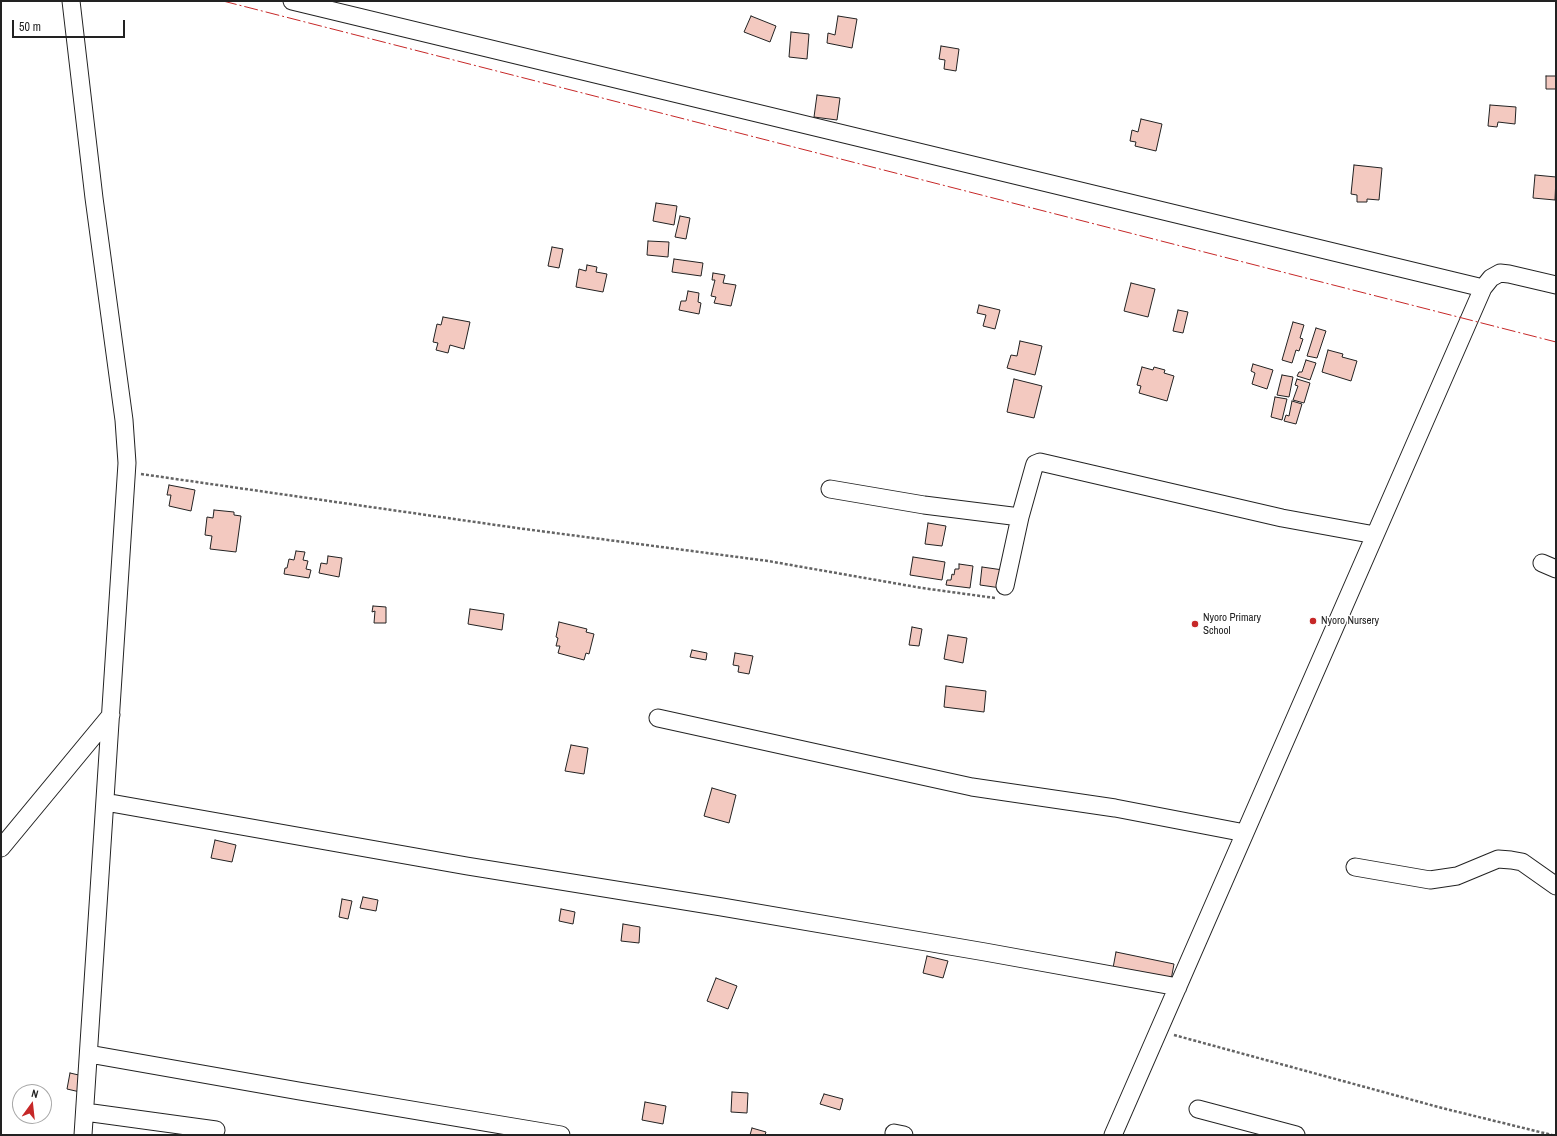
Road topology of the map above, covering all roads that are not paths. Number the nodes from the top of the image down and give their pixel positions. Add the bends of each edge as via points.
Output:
1 (71, 1) edge
2 (292, 1) edge
3 (1556, 285) edge
4 (1483, 288) junction
5 (830, 489) dead end
6 (1020, 517) junction
7 (1375, 535) junction
8 (1005, 586) road end
9 (111, 715) junction
10 (658, 718) dead end
11 (105, 802) junction
12 (1245, 832) junction
13 (1, 848) edge
14 (1355, 867) dead end
15 (1556, 886) edge
16 (1178, 987) junction
17 (89, 1054) junction
18 (1198, 1109) dead end
19 (85, 1112) junction
20 (216, 1130) dead end
21 (83, 1135) edge
22 (561, 1135) edge
23 (1113, 1135) edge
24 (1296, 1135) edge

1 - 9 street via 127,463
2 - 4 street
3 - 4 street via 1500,273 1491,278
4 - 7 street
5 - 6 street via 924,505
6 - 7 street via 1034,466 1040,462 1282,518
6 - 8 street
7 - 12 street
9 - 11 street
9 - 13 street
10 - 12 street via 972,787 1115,808
11 - 16 street
11 - 17 street
12 - 16 street
14 - 15 street via 1430,880 1457,876 1498,859 1511,860 1522,862
16 - 23 street
17 - 19 street
17 - 22 street
18 - 24 street
19 - 20 street
19 - 21 street

